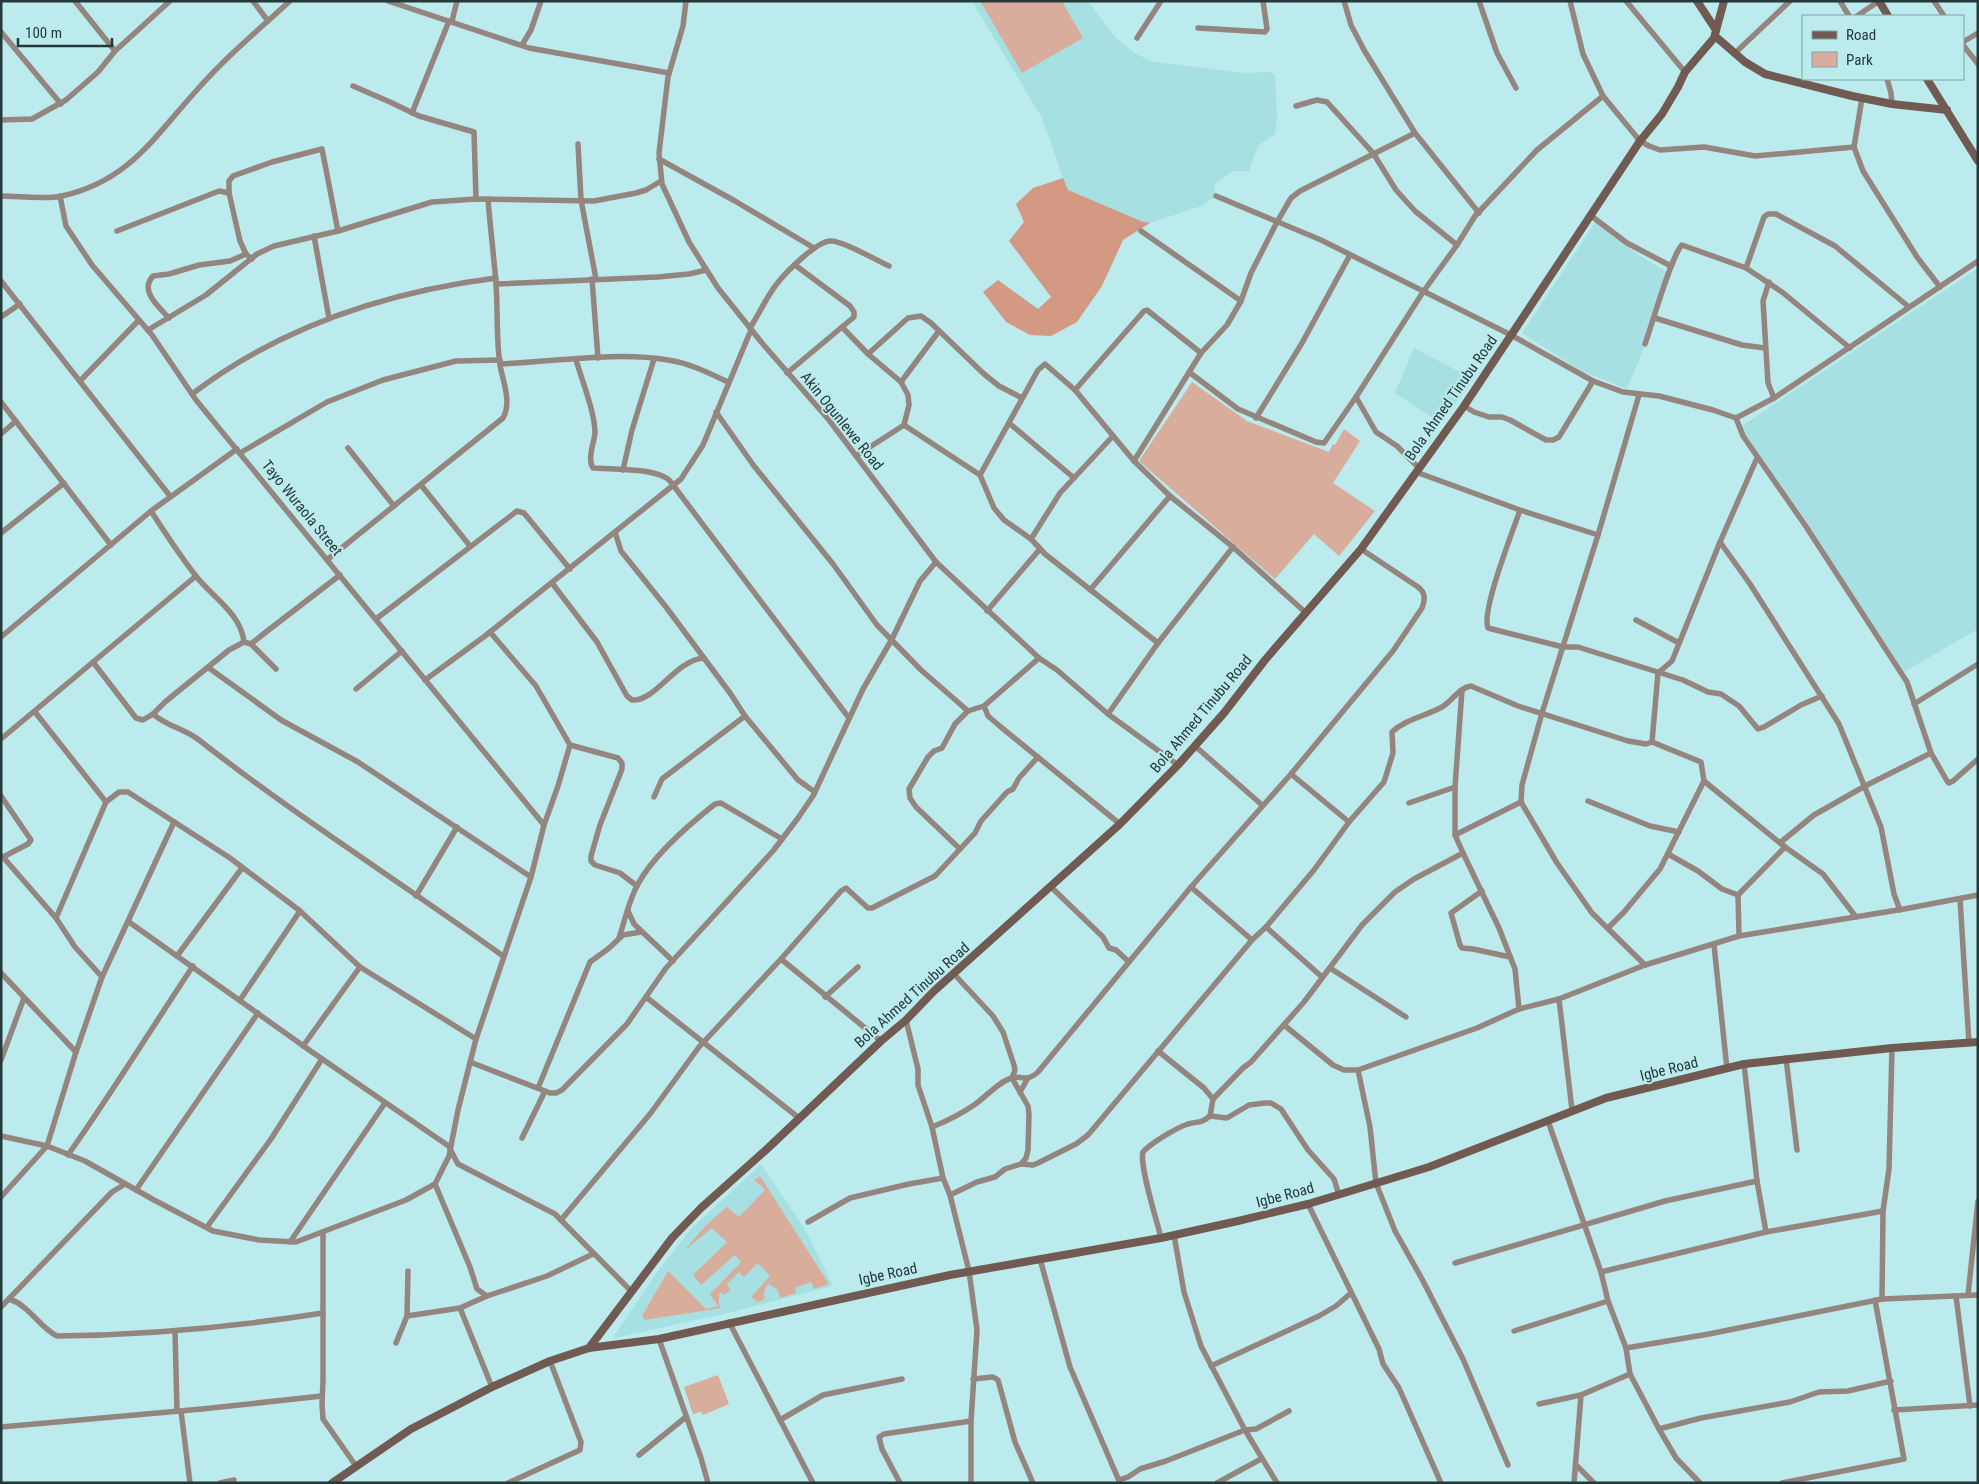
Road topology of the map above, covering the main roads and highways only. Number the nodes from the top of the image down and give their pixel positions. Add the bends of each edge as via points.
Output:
1 (1697, 1) edge
2 (1724, 1) edge
3 (1879, 1) edge
4 (1887, 15) edge
5 (1716, 33) junction
6 (1928, 80) edge
7 (1948, 110) junction
8 (1977, 160) edge
9 (1978, 1042) edge
10 (589, 1348) junction
11 (332, 1483) edge

1 - 5 main road
2 - 5 main road
3 - 4 main road
5 - 7 main road via 1745,62 1765,74 1892,104
5 - 10 main road, Bola Ahmed Tinubu Road via 1684,72 1662,114 1640,140 1464,406 1361,549 1195,746 1120,824 702,1208 672,1238
6 - 7 main road
7 - 8 main road
9 - 10 main road, Igbe Road via 1744,1064 1606,1098 1429,1167 1308,1204 1161,1238 969,1271 659,1339
10 - 11 main road, Igbe Road via 492,1387 412,1429

